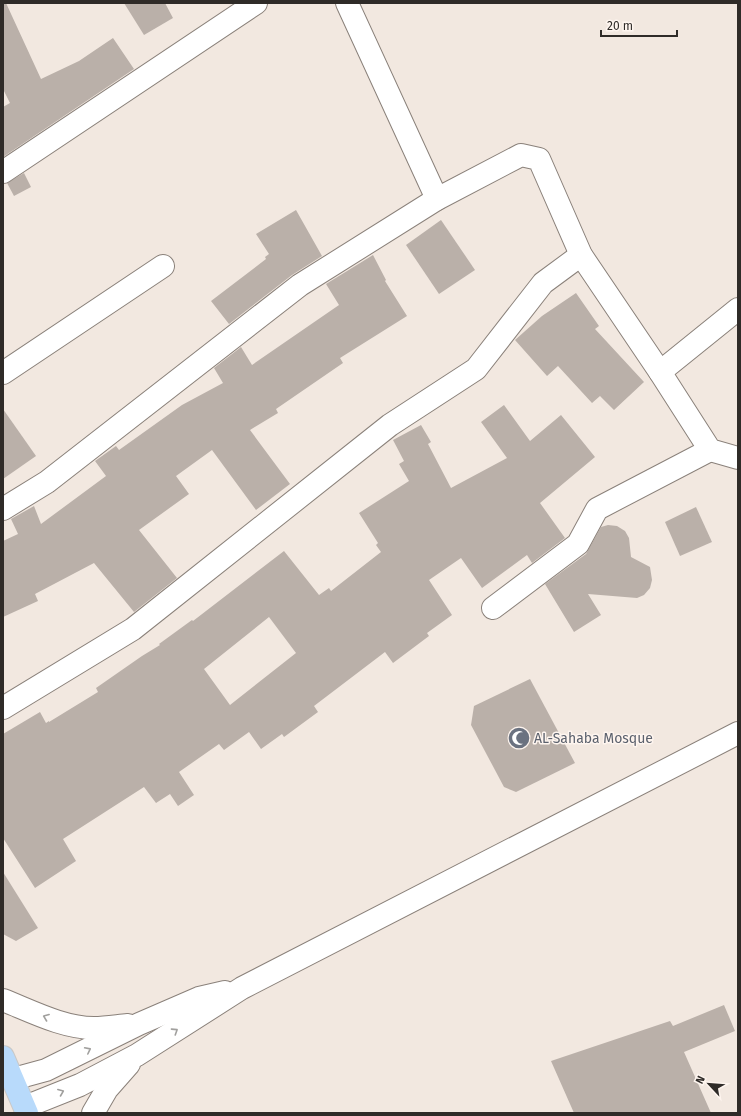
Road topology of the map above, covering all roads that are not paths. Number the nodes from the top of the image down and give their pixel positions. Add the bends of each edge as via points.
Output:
1 (347, 3) edge
2 (249, 5) edge
3 (3, 172) edge
4 (437, 199) junction
5 (581, 255) junction
6 (163, 266) dead end
7 (738, 309) edge
8 (660, 372) junction
9 (3, 373) edge
10 (710, 450) junction
11 (738, 458) edge
12 (3, 509) edge
13 (493, 608) dead end
14 (3, 708) edge
15 (738, 733) edge
16 (242, 988) junction
17 (3, 1000) edge
18 (139, 1024) junction
19 (137, 1055) junction
20 (3, 1057) edge
21 (13, 1079) junction
22 (26, 1110) edge
23 (93, 1113) edge

1 - 4 street
2 - 3 street
4 - 5 street via 521,155 538,159
4 - 12 street via 300,285 47,482
5 - 8 street
5 - 14 street via 543,283 476,369 390,425 134,629
6 - 9 street
7 - 8 street
8 - 10 street
10 - 11 street
10 - 13 street via 597,509 578,544
15 - 16 street
16 - 18 street via 199,998
19 -> 16 street
18 -> 17 street via 93,1028 72,1025
21 -> 18 street via 46,1070
22 -> 19 street
19 - 23 street via 107,1089
20 - 21 main road
21 - 22 main road

